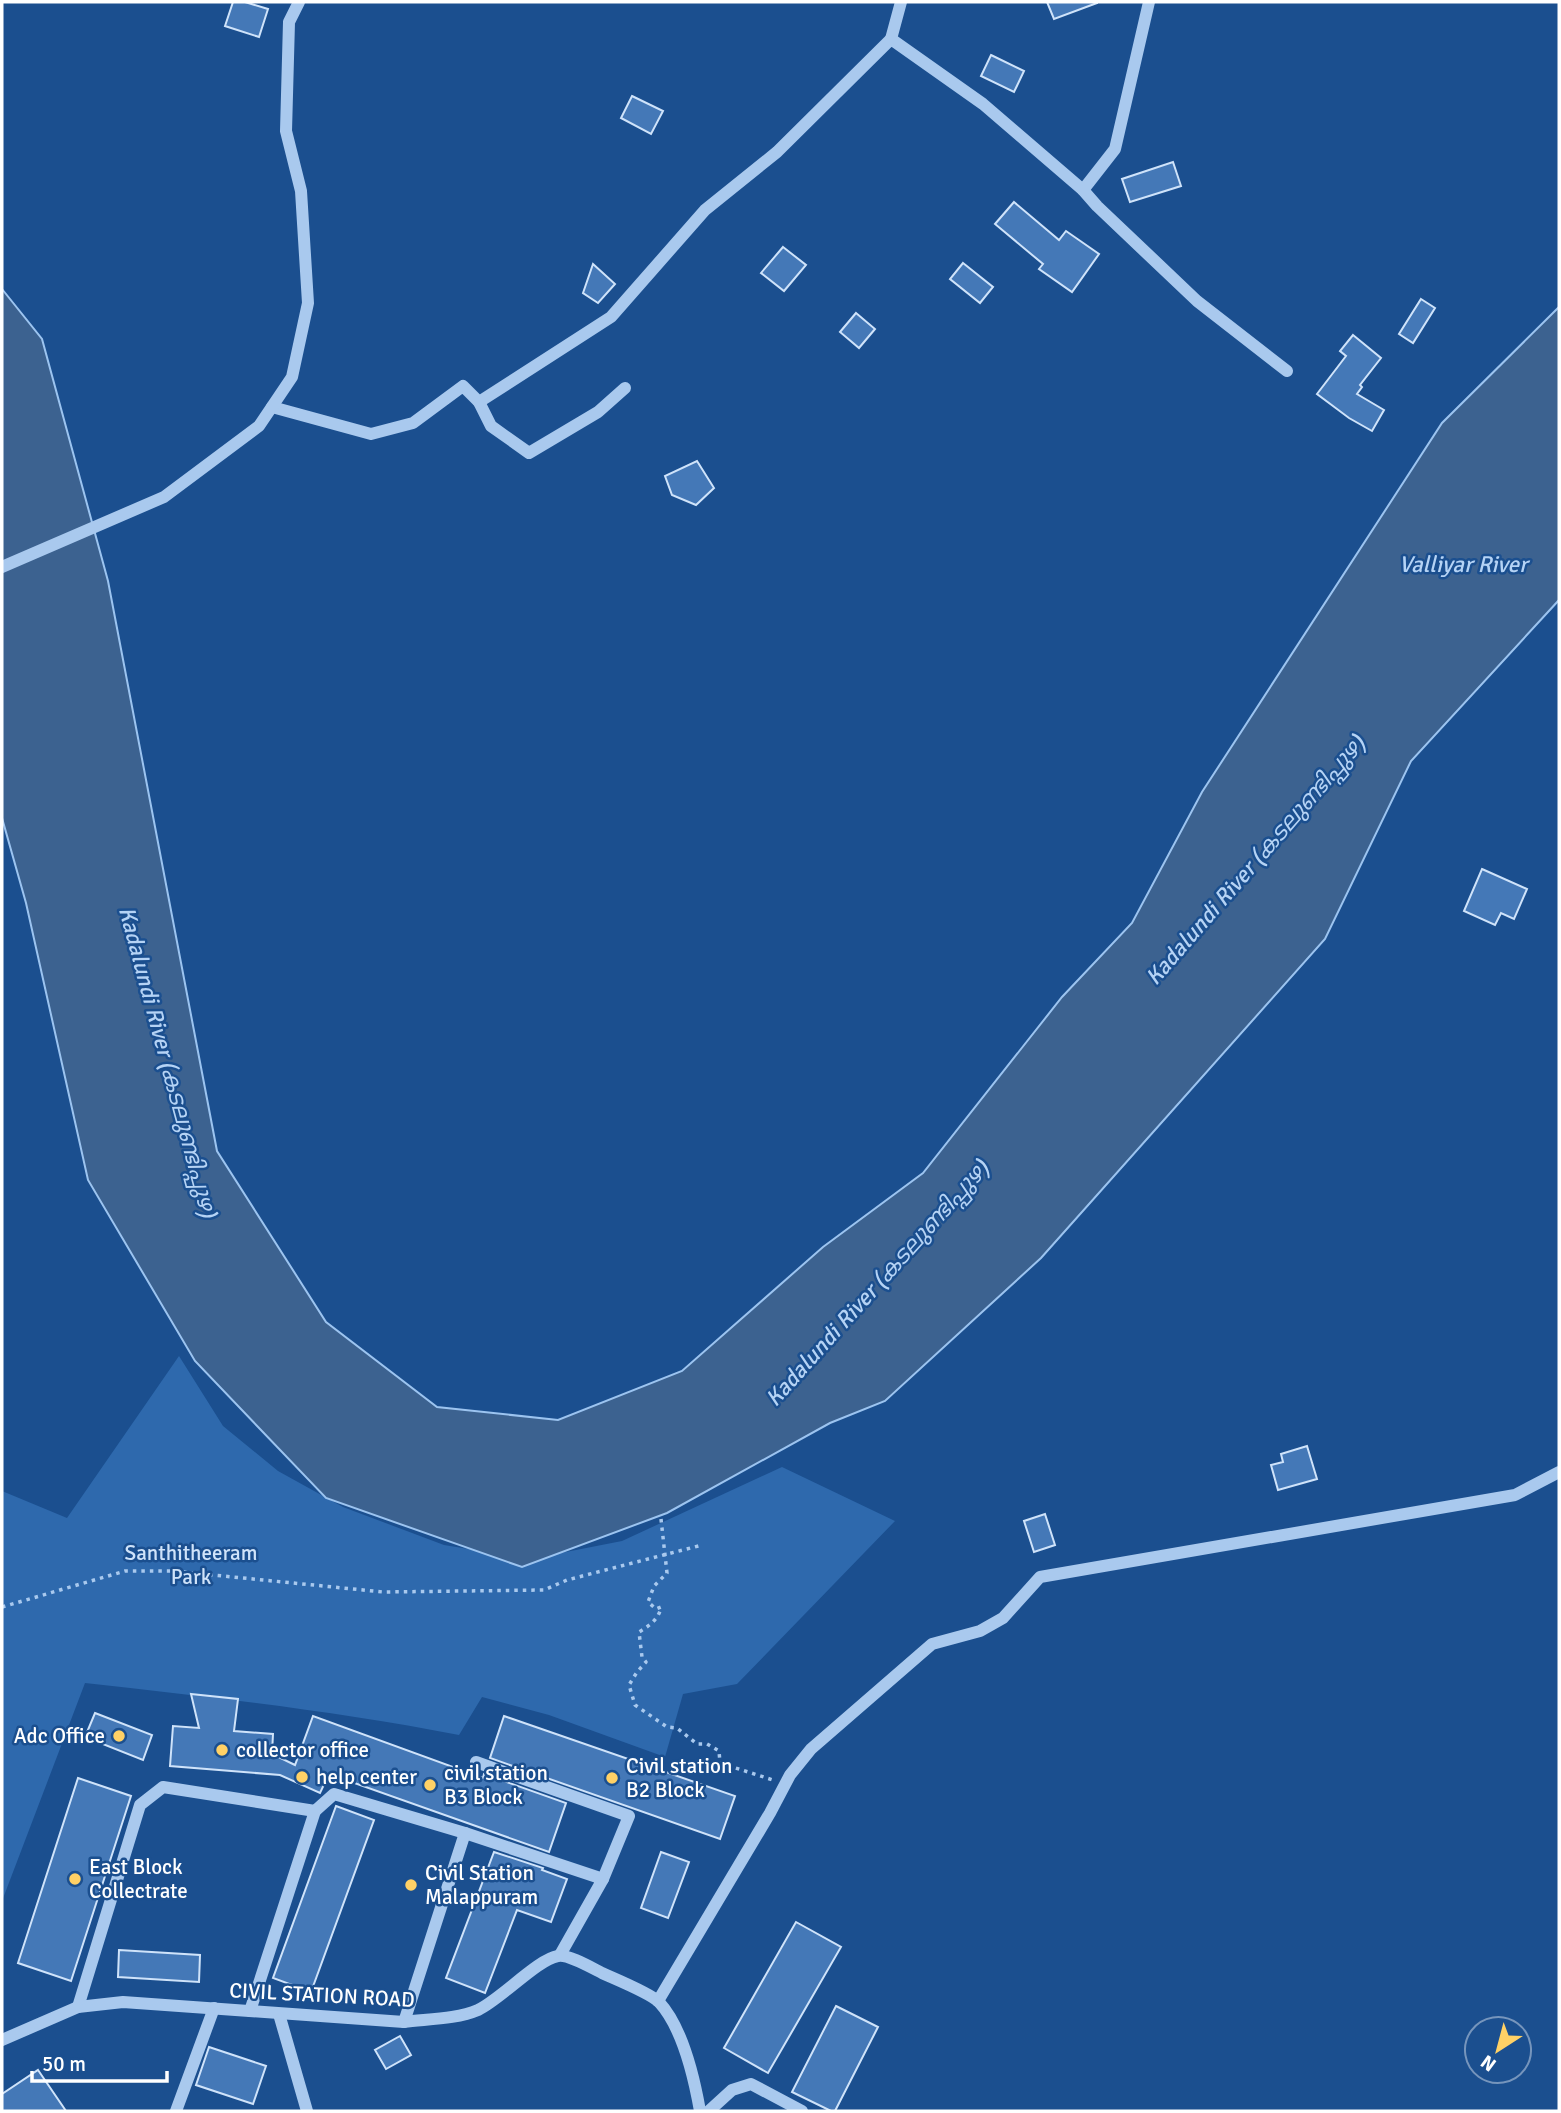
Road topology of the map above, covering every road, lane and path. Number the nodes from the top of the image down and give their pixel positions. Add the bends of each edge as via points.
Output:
1 (299, 2) edge
2 (901, 2) edge
3 (1149, 2) edge
4 (891, 39) junction
5 (1083, 190) junction
6 (1287, 371) dead end
7 (625, 388) dead end
8 (480, 402) junction
9 (272, 407) junction
10 (2, 567) edge
11 (1559, 1472) edge
12 (661, 1519) dead end
13 (702, 1545) dead end
14 (665, 1555) junction
15 (2, 1607) edge
16 (476, 1762) dead end
17 (784, 1785) junction
18 (315, 1811) junction
19 (465, 1833) junction
20 (603, 1879) junction
21 (560, 1955) junction
22 (658, 2001) junction
23 (78, 2007) junction
24 (214, 2008) junction
25 (250, 2011) junction
26 (279, 2014) junction
27 (404, 2022) junction
28 (2, 2040) edge
29 (176, 2111) edge
30 (307, 2111) edge
31 (700, 2111) edge
32 (709, 2111) edge
33 (802, 2111) edge

1 - 9 street via 289,22 286,131 301,191 308,303 292,377
2 - 4 street
3 - 5 street via 1115,149
4 - 5 street via 983,104
4 - 8 street via 777,152 705,210 611,317
5 - 6 street via 1197,301
7 - 8 street via 598,412 529,453 491,426
8 - 9 street via 463,386 413,423 372,434
9 - 10 street via 259,426 164,497
11 - 17 street via 1515,1495 1040,1577 1003,1618 980,1631 932,1644 811,1749
12 - 14 path
13 - 14 path
14 - 15 path via 544,1590 383,1592 173,1572 124,1572
14 - 17 path via 667,1573 648,1602 656,1609 661,1607 660,1614 639,1632 646,1662 629,1685 635,1705 696,1744 719,1751 720,1763
16 - 20 street via 629,1816
17 - 22 street
18 - 19 street via 334,1794
18 - 23 street via 163,1787 140,1805
18 - 25 street
19 - 20 street
19 - 27 street
20 - 21 street
21 - 22 street
21 - 27 street, CIVIL STATION ROAD via 546,1959 478,2010
22 - 31 street via 675,2026 695,2081
23 - 24 street, CIVIL STATION ROAD via 123,2002
23 - 28 street, CIVIL STATION ROAD
24 - 25 street, CIVIL STATION ROAD
24 - 29 street, CIVIL STATION ROAD
25 - 26 street, CIVIL STATION ROAD
26 - 27 street, CIVIL STATION ROAD
26 - 30 street
32 - 33 street via 732,2090 751,2084

